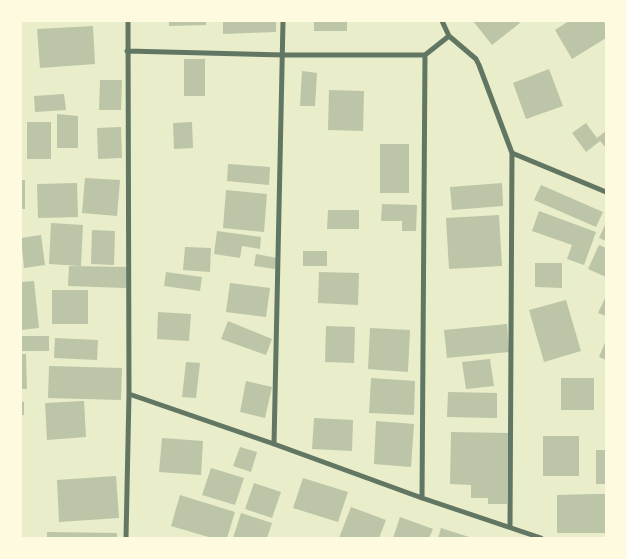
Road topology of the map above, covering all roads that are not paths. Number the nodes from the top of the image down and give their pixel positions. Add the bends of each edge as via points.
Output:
1 (128, 21) edge
2 (283, 21) edge
3 (442, 21) edge
4 (449, 36) junction
5 (127, 51) junction
6 (283, 56) junction
7 (425, 56) junction
8 (512, 153) junction
9 (606, 192) edge
10 (129, 394) junction
11 (274, 444) junction
12 (422, 498) junction
13 (510, 526) junction
14 (126, 538) edge
15 (541, 538) edge

1 - 5 street
2 - 6 street
3 - 4 street
4 - 7 street
4 - 8 street via 476,59
5 - 6 street
5 - 10 street
6 - 7 street
6 - 11 street
7 - 12 street
8 - 9 street
8 - 13 street
10 - 11 street
10 - 14 street
11 - 12 street
12 - 13 street
13 - 15 street

